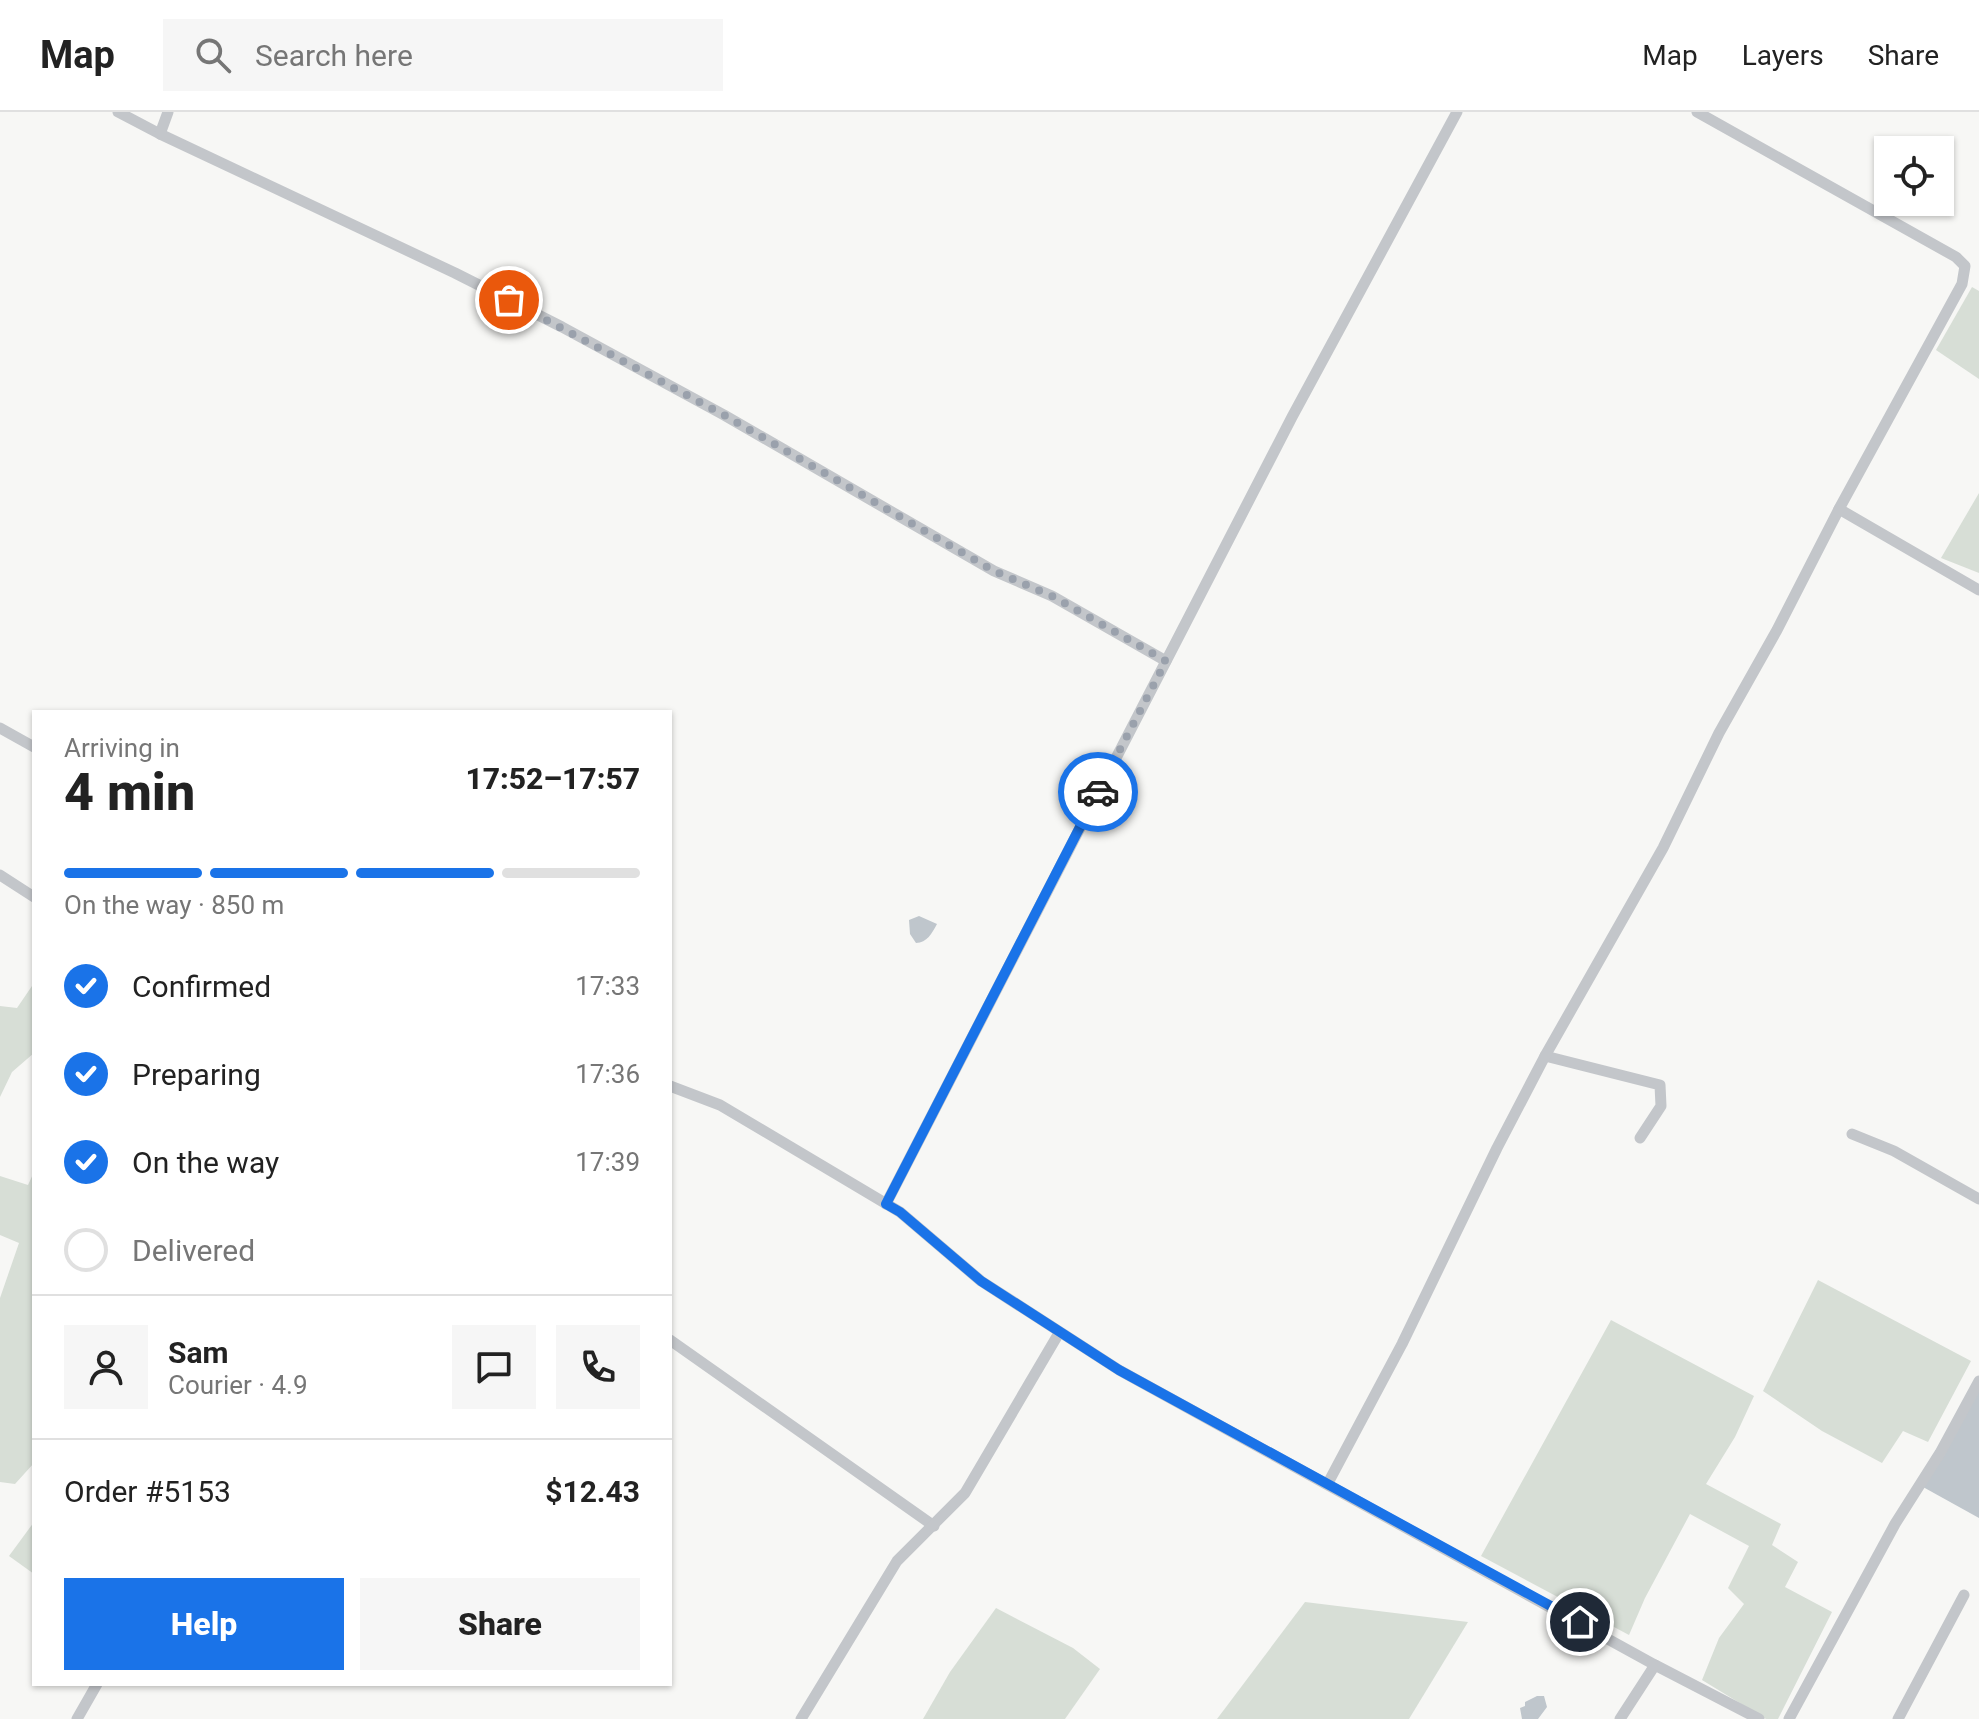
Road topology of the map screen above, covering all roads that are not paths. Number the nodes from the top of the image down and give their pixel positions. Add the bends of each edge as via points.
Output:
1 (118, 112) edge
2 (168, 112) edge
3 (1457, 112) edge
4 (1697, 112) edge
5 (160, 134) junction
6 (1839, 509) junction
7 (1979, 590) edge
8 (1166, 661) junction
9 (0, 728) edge
10 (32, 746) edge
11 (0, 875) edge
12 (32, 896) edge
13 (1545, 1056) junction
14 (672, 1087) edge
15 (1852, 1134) dead end
16 (1640, 1138) dead end
17 (1979, 1199) edge
18 (886, 1204) junction
19 (1059, 1333) junction
20 (672, 1341) edge
21 (1979, 1381) edge
22 (1328, 1483) junction
23 (934, 1526) junction
24 (1964, 1595) dead end
25 (1655, 1665) junction
26 (96, 1686) edge
27 (77, 1719) edge
28 (801, 1719) edge
29 (1620, 1719) edge
30 (1759, 1719) edge
31 (1789, 1719) edge
32 (1898, 1719) edge

1 - 5 street
2 - 5 street
3 - 8 street
4 - 6 street via 1965,266 1962,284
5 - 8 street via 562,327 994,571 1052,596
6 - 7 street
6 - 13 street via 1663,848
8 - 18 street
9 - 10 street
11 - 12 street
13 - 16 street via 1660,1085 1661,1106
13 - 22 street
14 - 18 street via 720,1105
15 - 17 street via 1894,1151
18 - 19 street via 981,1281
19 - 22 street
19 - 23 street via 965,1493
20 - 23 street
21 - 31 street
22 - 25 street
23 - 28 street via 897,1561
24 - 32 street
25 - 29 street
25 - 30 street
26 - 27 street

